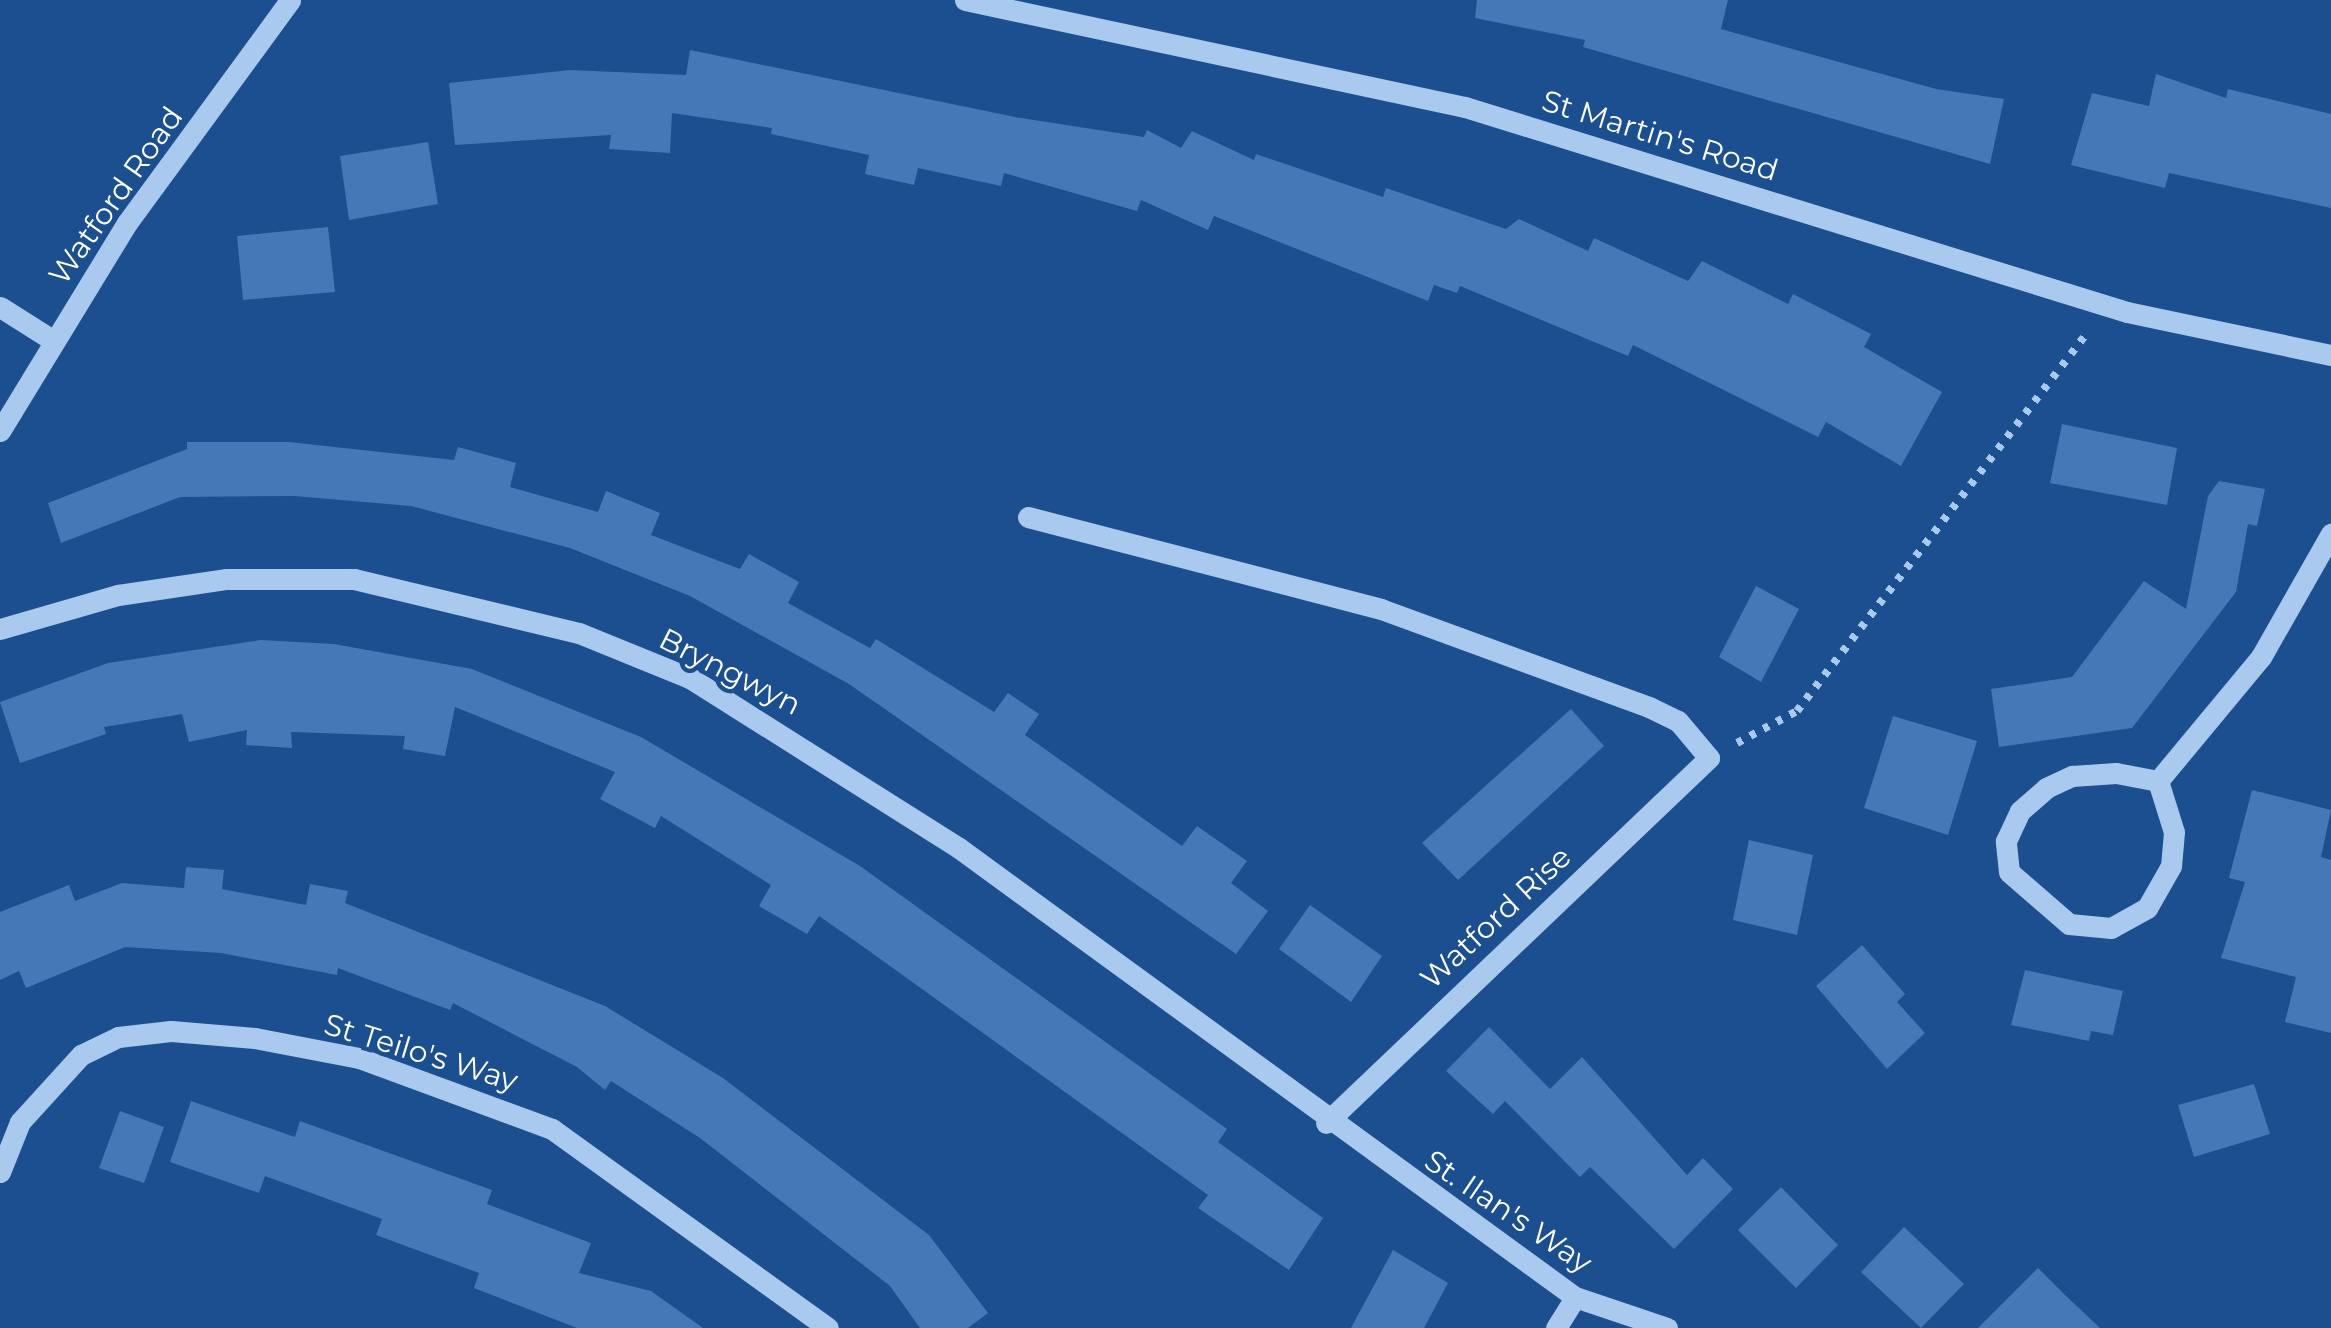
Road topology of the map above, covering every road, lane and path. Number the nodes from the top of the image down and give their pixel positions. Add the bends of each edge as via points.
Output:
1 (290, 0) edge
2 (965, 0) edge
3 (2107, 306) junction
4 (0, 307) edge
5 (54, 340) junction
6 (2331, 355) edge
7 (0, 431) edge
8 (1028, 517) dead end
9 (2331, 534) edge
10 (0, 629) edge
11 (1709, 758) junction
12 (2158, 782) junction
13 (1326, 1123) junction
14 (0, 1172) edge
15 (1575, 1297) junction
16 (828, 1328) edge
17 (1556, 1328) edge
18 (1667, 1328) edge

1 - 5 street, Watford Road
2 - 3 street, St Martin's Road via 1465,107
3 - 6 street, St Martin's Road
3 - 11 path via 1797,711
4 - 5 street
5 - 7 street, Watford Road
8 - 11 street via 1381,609 1649,706 1678,721
9 - 12 street via 2260,657
10 - 13 street, Bryngwyn via 118,595 205,582 353,579 579,633 690,678 808,746 959,848
11 - 13 street, Watford Rise
12 - 12 street via 2174,832 2171,866 2147,908 2110,928 2069,924 2008,872 2006,841 2020,811 2046,788 2072,776
13 - 15 street, St. Ilan's Way
14 - 16 street, St Teilo's Way via 20,1122 50,1081 118,1037 171,1031 296,1046 482,1098 551,1130
15 - 17 street
15 - 18 street, St. Ilan's Way

